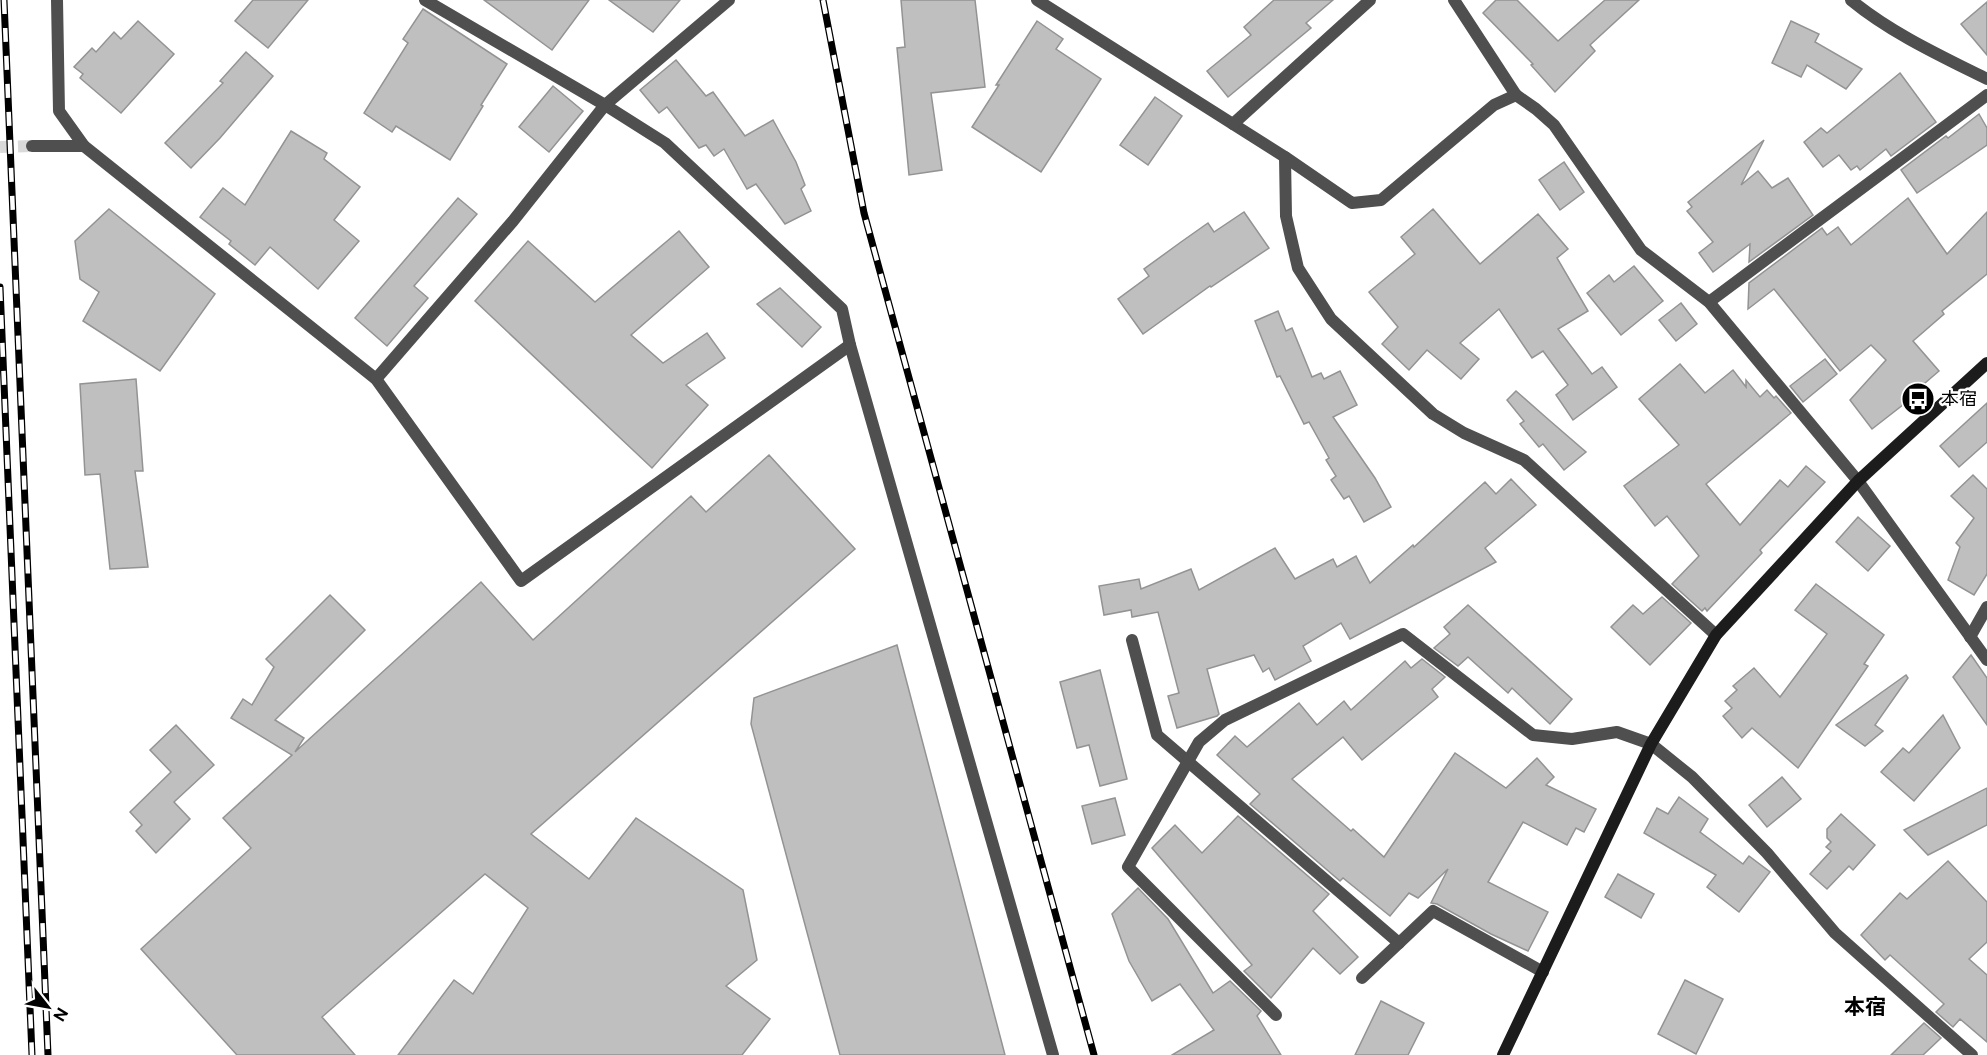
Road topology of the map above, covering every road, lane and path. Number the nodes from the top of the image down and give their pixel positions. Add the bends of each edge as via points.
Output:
1 (57, 0) edge
2 (425, 0) edge
3 (729, 0) edge
4 (1037, 0) edge
5 (1370, 0) edge
6 (1454, 0) edge
7 (1851, 0) edge
8 (1987, 79) edge
9 (1516, 95) junction
10 (1987, 95) edge
11 (605, 105) junction
12 (1233, 124) junction
13 (32, 146) tunnel mouth
14 (84, 146) junction
15 (1285, 156) junction
16 (1709, 302) junction
17 (850, 345) junction
18 (1987, 363) edge
19 (376, 380) junction
20 (1858, 481) junction
21 (1987, 607) edge
22 (1716, 635) junction
23 (1970, 637) junction
24 (1132, 640) dead end
25 (1987, 660) edge
26 (1651, 744) junction
27 (1187, 762) junction
28 (1399, 943) junction
29 (1543, 972) junction
30 (1362, 978) dead end
31 (1276, 1015) dead end
32 (1053, 1055) edge
33 (1503, 1055) edge
34 (1972, 1055) edge

1 - 14 street via 59,111
2 - 11 street
3 - 11 street
4 - 12 street
5 - 12 street
6 - 9 street
7 - 8 street via 1931,52
9 - 15 street via 1494,105 1381,200 1352,203
9 - 16 street via 1554,125 1641,250
10 - 16 street
11 - 17 street via 665,143 842,309
11 - 19 street via 513,221
12 - 15 street
13 - 14 street
14 - 19 street
15 - 22 street via 1286,216 1298,268 1331,319 1433,414 1524,460
16 - 20 street
17 - 19 street via 521,581
17 - 32 street
18 - 20 street
20 - 22 street
20 - 23 street
21 - 23 street
22 - 26 street
23 - 25 street
24 - 27 street via 1157,735
26 - 27 street via 1617,732 1572,739 1533,735 1403,634 1225,720 1199,742
26 - 29 street
26 - 34 street via 1692,777 1767,853 1835,933
27 - 28 street
27 - 31 street via 1128,867
28 - 29 street via 1433,911
28 - 30 street
29 - 33 street

